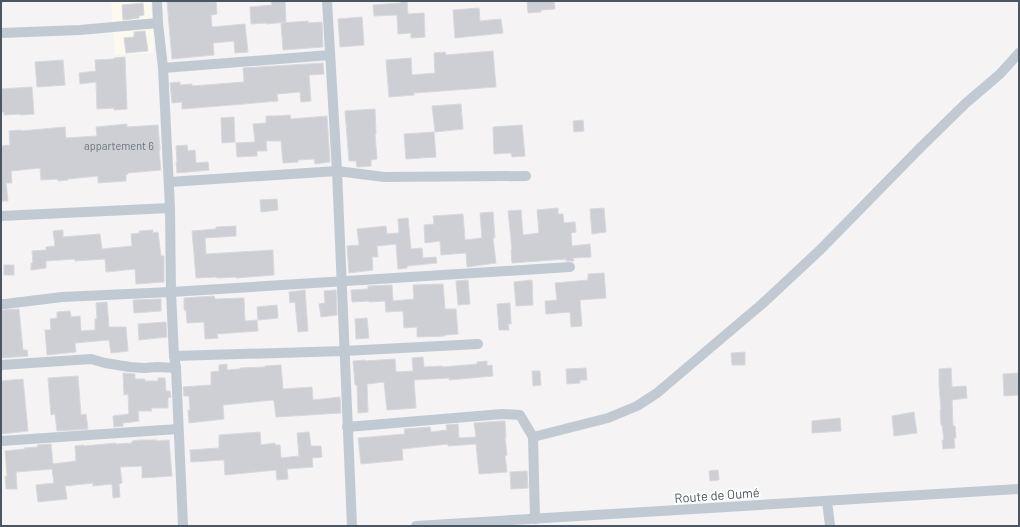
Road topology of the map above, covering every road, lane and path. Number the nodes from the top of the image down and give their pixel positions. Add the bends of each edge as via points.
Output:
1 (157, 1) edge
2 (328, 1) edge
3 (158, 23) junction
4 (1, 32) edge
5 (1019, 53) edge
6 (330, 55) junction
7 (163, 68) junction
8 (337, 171) junction
9 (526, 176) dead end
10 (169, 182) junction
11 (170, 208) junction
12 (1, 216) edge
13 (570, 267) dead end
14 (342, 282) junction
15 (171, 292) junction
16 (1, 304) edge
17 (478, 344) dead end
18 (344, 351) junction
19 (174, 356) junction
20 (1, 365) edge
21 (176, 368) junction
22 (348, 427) junction
23 (178, 429) junction
24 (534, 437) junction
25 (1, 441) edge
26 (1019, 489) edge
27 (828, 501) junction
28 (535, 519) junction
29 (183, 526) edge
30 (352, 526) edge
31 (416, 526) edge
32 (830, 526) edge

1 - 3 street
2 - 6 street
3 - 4 street via 80,30
3 - 7 street
5 - 24 street via 920,148 820,250 762,304 657,393 637,406 608,418
6 - 7 street
6 - 8 street
7 - 10 street
8 - 9 street via 384,176
8 - 10 street
8 - 14 street
10 - 11 street
11 - 12 street
11 - 15 street
13 - 14 street
14 - 15 street
14 - 18 street
15 - 16 street via 62,297
15 - 19 street
17 - 18 street
18 - 19 street
18 - 22 street
19 - 21 street
20 - 21 street via 91,359 130,367
21 - 23 street
22 - 24 street via 502,414 520,416
22 - 30 street
23 - 25 street
23 - 29 street
24 - 28 street
26 - 27 street, Route de Oumé
27 - 28 street, Route de Oumé
27 - 32 street
28 - 31 street, Route de Oumé

